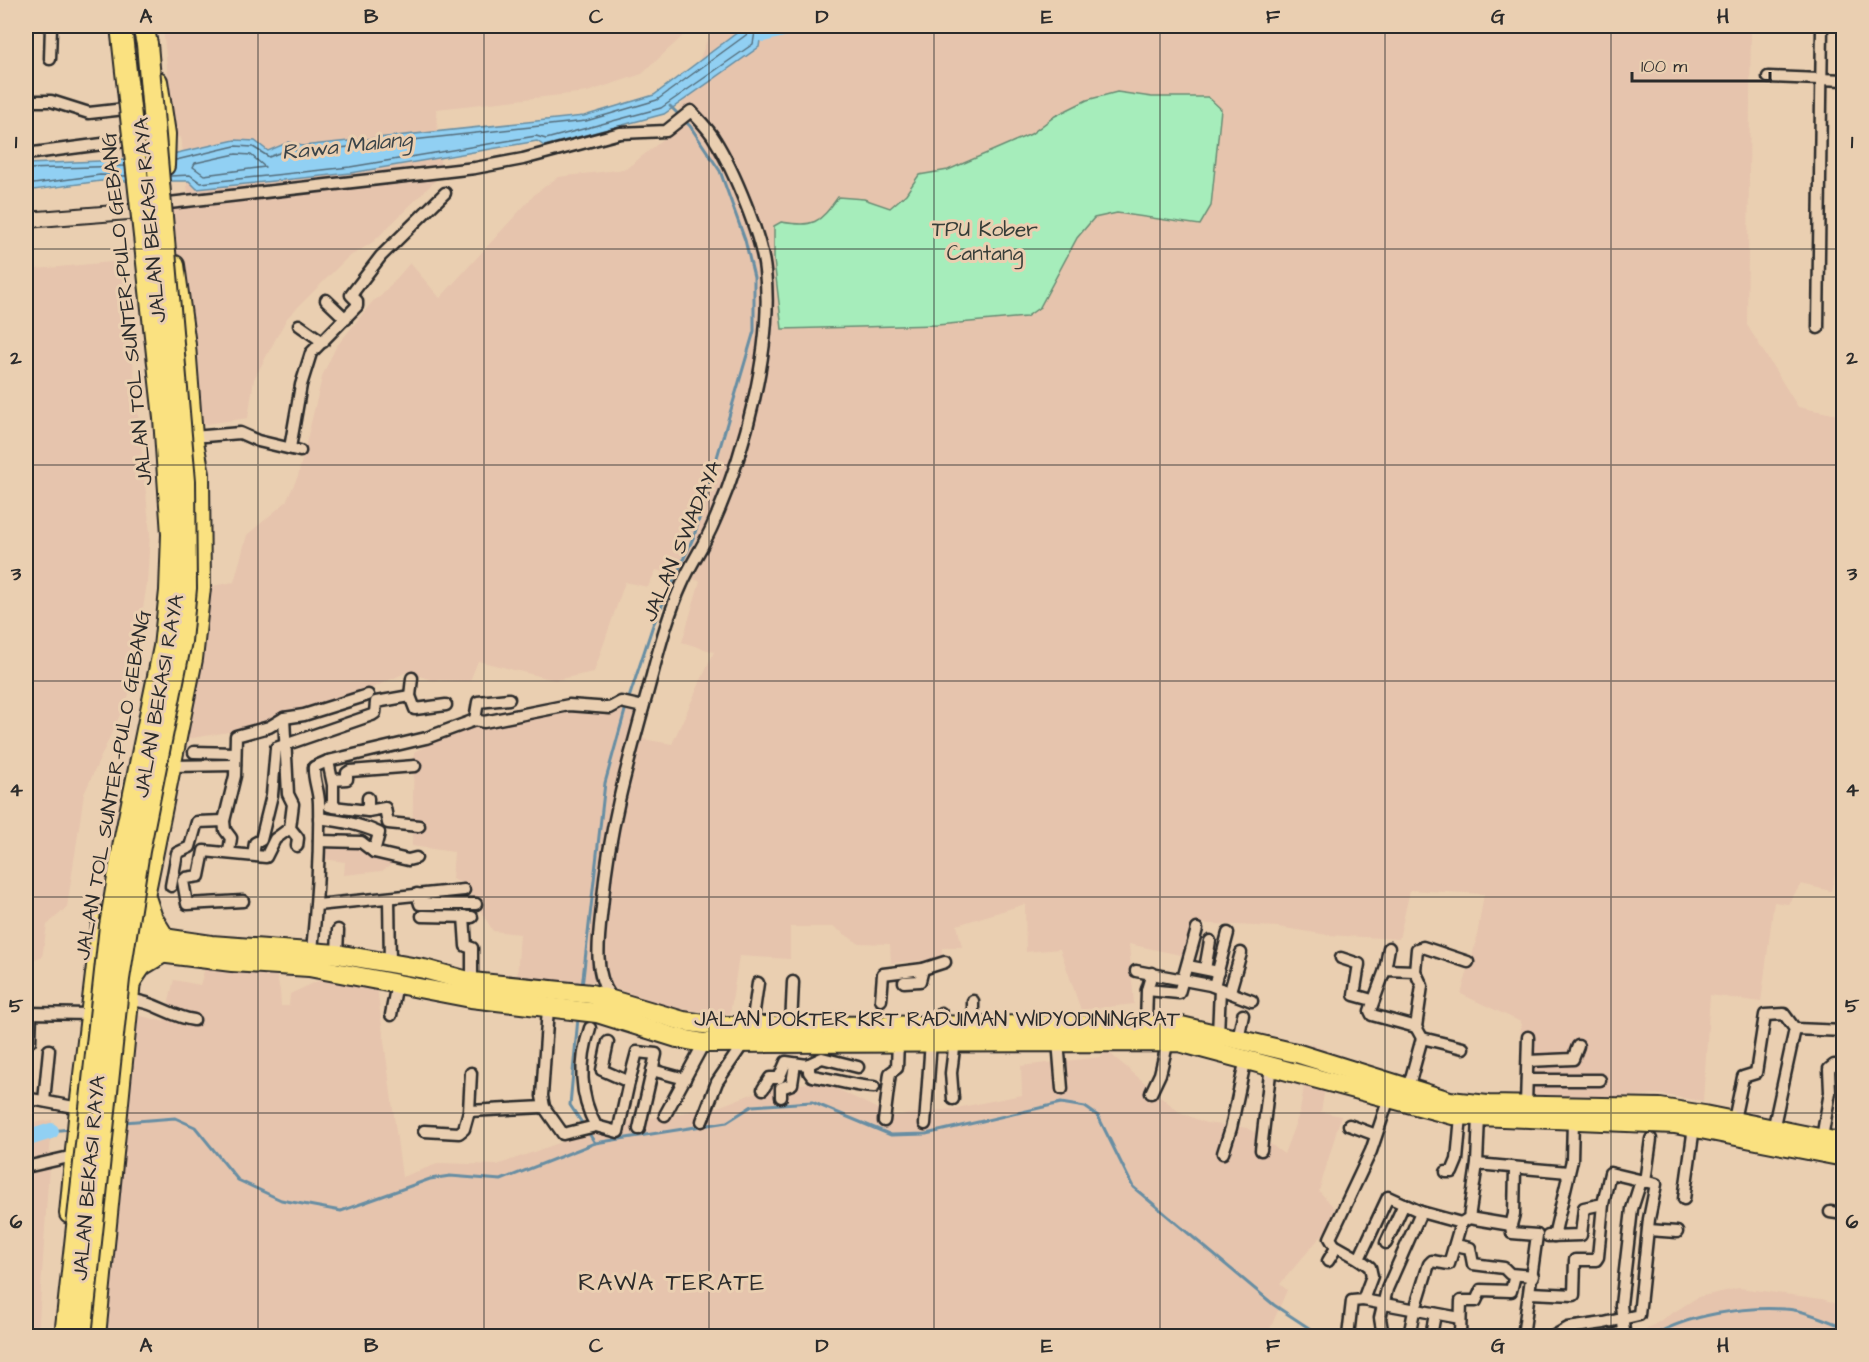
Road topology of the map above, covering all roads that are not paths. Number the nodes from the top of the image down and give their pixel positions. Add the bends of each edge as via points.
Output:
1 (51, 26) edge
2 (115, 26) edge
3 (122, 26) edge
4 (1822, 26) edge
5 (146, 30) edge
6 (50, 59) dead end
7 (1768, 77) dead end
8 (1821, 79) junction
9 (1844, 80) edge
10 (26, 101) edge
11 (124, 109) junction
12 (131, 147) junction
13 (26, 154) edge
14 (445, 193) dead end
15 (138, 196) junction
16 (168, 197) junction
17 (26, 220) edge
18 (326, 300) dead end
19 (346, 319) junction
20 (299, 325) dead end
21 (1818, 328) dead end
22 (323, 342) junction
23 (193, 436) junction
24 (165, 569) junction
25 (201, 572) junction
26 (412, 678) dead end
27 (368, 695) dead end
28 (410, 696) junction
29 (509, 699) dead end
30 (446, 705) dead end
31 (638, 706) junction
32 (284, 718) junction
33 (475, 720) junction
34 (287, 744) junction
35 (194, 752) dead end
36 (235, 759) junction
37 (328, 761) junction
38 (170, 766) junction
39 (415, 766) dead end
40 (333, 780) junction
41 (368, 798) dead end
42 (320, 804) junction
43 (333, 807) junction
44 (368, 811) junction
45 (319, 818) junction
46 (224, 821) junction
47 (419, 826) dead end
48 (290, 828) junction
49 (319, 841) junction
50 (297, 846) dead end
51 (229, 852) junction
52 (374, 852) junction
53 (253, 855) junction
54 (416, 858) dead end
55 (146, 886) junction
56 (171, 886) junction
57 (183, 887) junction
58 (464, 891) dead end
59 (417, 894) junction
60 (389, 899) junction
61 (243, 901) dead end
62 (476, 904) dead end
63 (317, 905) junction
64 (422, 916) dead end
65 (1197, 929) dead end
66 (338, 930) dead end
67 (1228, 933) dead end
68 (102, 938) junction
69 (1210, 941) dead end
70 (135, 942) junction
71 (164, 946) junction
72 (1389, 948) dead end
73 (312, 951) junction
74 (1241, 953) dead end
75 (233, 954) junction
76 (337, 954) junction
77 (1341, 958) dead end
78 (945, 962) dead end
79 (1468, 962) dead end
80 (390, 963) junction
81 (1188, 966) junction
82 (922, 969) junction
83 (1205, 969) junction
84 (1385, 970) junction
85 (1136, 971) dead end
86 (1414, 971) junction
87 (1218, 972) junction
88 (1152, 973) junction
89 (1181, 979) junction
90 (472, 982) junction
91 (794, 982) dead end
92 (904, 982) dead end
93 (397, 983) junction
94 (758, 983) dead end
95 (1221, 989) junction
96 (1147, 990) junction
97 (128, 998) junction
98 (1372, 1000) junction
99 (974, 1001) dead end
100 (1252, 1001) dead end
101 (554, 1003) junction
102 (610, 1006) junction
103 (590, 1011) junction
104 (879, 1012) junction
105 (28, 1013) edge
106 (90, 1014) junction
107 (391, 1015) dead end
108 (1243, 1015) dead end
109 (194, 1020) dead end
110 (973, 1025) junction
111 (1146, 1025) junction
112 (752, 1026) junction
113 (791, 1026) junction
114 (1416, 1027) junction
115 (1795, 1029) junction
116 (1844, 1031) edge
117 (1218, 1034) junction
118 (1527, 1037) dead end
119 (87, 1038) junction
120 (1422, 1038) junction
121 (1238, 1039) junction
122 (898, 1041) junction
123 (931, 1041) junction
124 (955, 1041) junction
125 (1058, 1041) junction
126 (1168, 1041) junction
127 (608, 1042) dead end
128 (26, 1043) edge
129 (704, 1043) junction
130 (812, 1043) junction
131 (848, 1043) junction
132 (743, 1044) junction
133 (1578, 1047) dead end
134 (1462, 1048) dead end
135 (49, 1050) dead end
136 (1246, 1058) junction
137 (1528, 1060) junction
138 (795, 1064) junction
139 (808, 1064) junction
140 (845, 1065) junction
141 (1271, 1065) junction
142 (1844, 1066) edge
143 (858, 1067) dead end
144 (652, 1070) junction
145 (471, 1073) dead end
146 (685, 1079) junction
147 (1527, 1080) junction
148 (1600, 1080) dead end
149 (629, 1082) junction
150 (874, 1087) dead end
151 (763, 1089) dead end
152 (1062, 1089) dead end
153 (1408, 1089) junction
154 (1151, 1093) dead end
155 (780, 1097) dead end
156 (26, 1098) edge
157 (1389, 1098) junction
158 (953, 1099) dead end
159 (44, 1101) junction
160 (1527, 1105) junction
161 (544, 1107) junction
162 (78, 1111) junction
163 (469, 1111) junction
164 (1632, 1114) junction
165 (665, 1115) dead end
166 (1470, 1116) junction
167 (1573, 1120) junction
168 (1734, 1120) junction
169 (702, 1121) dead end
170 (884, 1121) dead end
171 (926, 1124) dead end
172 (1349, 1125) dead end
173 (594, 1127) junction
174 (1694, 1127) junction
175 (639, 1129) dead end
176 (1773, 1130) junction
177 (424, 1131) dead end
178 (1376, 1135) junction
179 (1822, 1138) junction
180 (1652, 1139) dead end
181 (1844, 1143) edge
182 (74, 1150) junction
183 (1261, 1150) dead end
184 (1223, 1153) dead end
185 (115, 1154) junction
186 (1844, 1157) edge
187 (1478, 1164) junction
188 (26, 1167) edge
189 (1515, 1169) junction
190 (1446, 1172) dead end
191 (1568, 1172) junction
192 (1643, 1181) junction
193 (1684, 1199) dead end
194 (1404, 1204) junction
195 (1603, 1204) junction
196 (1420, 1212) junction
197 (1830, 1212) dead end
198 (1844, 1214) edge
199 (1466, 1221) junction
200 (1511, 1226) junction
201 (1648, 1230) junction
202 (1677, 1233) dead end
203 (1386, 1243) dead end
204 (1455, 1245) junction
205 (1336, 1246) junction
206 (1359, 1259) junction
207 (1328, 1262) dead end
208 (1515, 1275) junction
209 (1533, 1276) junction
210 (1530, 1293) junction
211 (1364, 1300) junction
212 (1383, 1302) junction
213 (1416, 1307) junction
214 (1435, 1314) junction
215 (1460, 1318) junction
216 (1623, 1319) junction
217 (59, 1336) edge
218 (65, 1336) edge
219 (81, 1336) edge
220 (96, 1336) edge
221 (1348, 1336) edge
222 (1383, 1336) edge
223 (1408, 1336) edge
224 (1431, 1336) edge
225 (1460, 1336) edge
226 (1523, 1336) edge
227 (1554, 1336) edge
228 (1614, 1336) edge

1 - 6 street
2 - 11 street, JALAN BEKASI RAYA
3 - 12 main road, JALAN BEKASI RAYA
3 - 218 highway, JALAN TOL SUNTER–PULO GEBANG, bridge via 165,429 172,534 170,591 164,647 113,908
4 - 8 street
5 - 16 main road, JALAN BEKASI RAYA via 166,134
5 - 219 highway, JALAN TOL SUNTER–PULO GEBANG, bridge via 185,481 186,588 181,640 141,840 119,979
7 - 8 street
8 - 9 street
8 - 21 street
10 - 11 street via 64,104 89,113
11 - 12 street, JALAN BEKASI RAYA
12 - 13 street
12 - 15 main road, JALAN BEKASI RAYA, bridge
14 - 19 street via 367,272 352,293 358,304
15 - 17 street
15 - 24 main road, JALAN BEKASI RAYA via 164,462
16 - 23 main road, JALAN BEKASI RAYA
16 - 31 street, JALAN SWADAYA via 198,199 475,168 620,133 666,131 689,113 713,137 753,228 765,270 762,350 740,452 714,523 682,584
18 - 19 street
19 - 22 street
20 - 22 street
22 - 23 street via 311,353 301,385 295,449 240,433
23 - 25 main road, JALAN BEKASI RAYA via 200,474
24 - 25 main road, bridge
24 - 68 main road, JALAN BEKASI RAYA via 150,690 114,850
25 - 38 main road, JALAN BEKASI RAYA via 193,659
26 - 28 street
27 - 32 street
28 - 30 street via 419,710
28 - 34 street via 376,702 372,715
29 - 33 street via 480,700
31 - 33 street via 621,702 610,708 569,705 484,722
31 - 102 street, JALAN SWADAYA via 606,866 599,974
32 - 34 street
32 - 36 street via 269,727 236,736
33 - 37 street via 420,740
34 - 48 street via 288,794 293,804
34 - 53 street via 275,750 272,795 261,840 255,843
35 - 36 street
36 - 38 street
36 - 46 street
37 - 40 street
37 - 42 street via 314,767
38 - 55 main road, JALAN BEKASI RAYA
39 - 40 street via 350,771 345,780
40 - 43 street
41 - 44 street
42 - 43 street
42 - 45 street
43 - 44 street
44 - 47 street via 386,808 388,823
45 - 49 street
45 - 52 street via 345,821 379,833
46 - 51 street via 231,838
46 - 56 street via 197,822 188,849 177,853
48 - 50 street via 298,838
48 - 53 street via 275,839 266,857
49 - 52 street via 361,843
49 - 63 street
51 - 53 street
51 - 57 street via 204,851 199,876 184,879
52 - 54 street via 408,860
55 - 56 street
55 - 70 main road, JALAN BEKASI RAYA
55 - 71 main road
56 - 57 street
57 - 61 street via 188,904
58 - 59 street
59 - 60 street
59 - 62 street via 420,904
60 - 63 street
60 - 80 street
63 - 73 street
64 - 90 street via 468,917 465,946 472,948
65 - 81 street
66 - 76 street
67 - 87 street
68 - 70 main road, JALAN DOKTER KRT RADJIMAN WIDYODININGRAT
68 - 106 main road, JALAN BEKASI RAYA
68 - 119 main road, JALAN BEKASI RAYA via 95,1018
69 - 83 street
70 - 71 main road, JALAN DOKTER KRT RADJIMAN WIDYODININGRAT
70 - 97 main road, JALAN BEKASI RAYA
71 - 75 main road, JALAN DOKTER KRT RADJIMAN WIDYODININGRAT
71 - 97 main road via 142,966 130,984
72 - 84 street
73 - 75 main road, JALAN DOKTER KRT RADJIMAN WIDYODININGRAT
73 - 76 main road, JALAN DOKTER KRT RADJIMAN WIDYODININGRAT
74 - 95 street
75 - 93 main road, JALAN DOKTER KRT RADJIMAN WIDYODININGRAT
76 - 80 main road, JALAN DOKTER KRT RADJIMAN WIDYODININGRAT
77 - 98 street via 1359,964 1354,995
78 - 82 street
79 - 86 street via 1419,947
80 - 90 main road, JALAN DOKTER KRT RADJIMAN WIDYODININGRAT
81 - 83 street
81 - 89 street
82 - 92 street via 920,981
82 - 104 street via 883,974
83 - 87 street
84 - 86 street
84 - 98 street
85 - 88 street
86 - 114 street via 1422,986
87 - 95 street
88 - 89 street
88 - 96 street
89 - 95 street
89 - 96 street via 1179,993
90 - 101 main road, JALAN DOKTER KRT RADJIMAN WIDYODININGRAT
91 - 113 street
93 - 101 main road, JALAN DOKTER KRT RADJIMAN WIDYODININGRAT via 471,998
93 - 107 street
94 - 112 street
95 - 100 street
95 - 117 street
96 - 111 street
97 - 109 street
97 - 185 main road, JALAN BEKASI RAYA
98 - 114 street via 1372,1015
99 - 110 street
101 - 103 main road, JALAN DOKTER KRT RADJIMAN WIDYODININGRAT
101 - 161 street via 542,1096
102 - 103 main road, JALAN DOKTER KRT RADJIMAN WIDYODININGRAT
102 - 112 main road, JALAN DOKTER KRT RADJIMAN WIDYODININGRAT via 718,1026
102 - 129 main road, JALAN DOKTER KRT RADJIMAN WIDYODININGRAT via 662,1034
103 - 173 street via 583,1095
104 - 110 main road, JALAN DOKTER KRT RADJIMAN WIDYODININGRAT
104 - 113 main road, JALAN DOKTER KRT RADJIMAN WIDYODININGRAT
105 - 106 street
105 - 128 street via 30,1041
106 - 119 main road, JALAN BEKASI RAYA
108 - 121 street
110 - 111 main road, JALAN DOKTER KRT RADJIMAN WIDYODININGRAT
111 - 117 main road, JALAN DOKTER KRT RADJIMAN WIDYODININGRAT via 1177,1025
112 - 113 main road, JALAN DOKTER KRT RADJIMAN WIDYODININGRAT
114 - 120 street
115 - 116 street
115 - 168 street via 1786,1015 1765,1015 1755,1073 1743,1077
115 - 176 street
117 - 121 main road, JALAN DOKTER KRT RADJIMAN WIDYODININGRAT
118 - 137 street
119 - 162 main road, JALAN BEKASI RAYA
120 - 134 street
120 - 153 street
121 - 153 main road, JALAN DOKTER KRT RADJIMAN WIDYODININGRAT
122 - 123 main road, JALAN DOKTER KRT RADJIMAN WIDYODININGRAT
122 - 131 main road, JALAN DOKTER KRT RADJIMAN WIDYODININGRAT
122 - 170 street via 897,1068 890,1073
123 - 124 main road, JALAN DOKTER KRT RADJIMAN WIDYODININGRAT
123 - 171 street
124 - 125 main road, JALAN DOKTER KRT RADJIMAN WIDYODININGRAT
124 - 158 street
125 - 126 main road, JALAN DOKTER KRT RADJIMAN WIDYODININGRAT
125 - 152 street
126 - 136 main road, JALAN DOKTER KRT RADJIMAN WIDYODININGRAT
126 - 154 street
127 - 149 street via 602,1070
129 - 132 main road, JALAN DOKTER KRT RADJIMAN WIDYODININGRAT
129 - 146 street
130 - 131 main road, JALAN DOKTER KRT RADJIMAN WIDYODININGRAT
130 - 132 main road, JALAN DOKTER KRT RADJIMAN WIDYODININGRAT
130 - 139 street
131 - 140 street
132 - 169 street via 717,1082
133 - 137 street via 1573,1059
135 - 159 street
136 - 141 main road, JALAN DOKTER KRT RADJIMAN WIDYODININGRAT
136 - 184 street
137 - 147 street
138 - 139 street
138 - 151 street via 784,1063 780,1078 770,1078
138 - 155 street via 792,1084 781,1088
139 - 140 street via 822,1058
139 - 150 street via 812,1076
140 - 143 street
141 - 157 main road, JALAN DOKTER KRT RADJIMAN WIDYODININGRAT
141 - 183 street
142 - 179 street via 1834,1065 1829,1070
144 - 146 street
144 - 149 street via 656,1054 637,1052
144 - 175 street
145 - 163 street
146 - 165 street
147 - 148 street
147 - 160 street
149 - 173 street via 618,1132
153 - 160 main road, JALAN DOKTER KRT RADJIMAN WIDYODININGRAT via 1471,1104
156 - 159 street
157 - 166 main road, JALAN DOKTER KRT RADJIMAN WIDYODININGRAT
157 - 178 street
159 - 162 street
160 - 164 main road, JALAN DOKTER KRT RADJIMAN WIDYODININGRAT
161 - 163 street
161 - 173 street via 561,1133
162 - 182 main road, JALAN BEKASI RAYA
163 - 177 street via 459,1133
164 - 167 main road, JALAN DOKTER KRT RADJIMAN WIDYODININGRAT
164 - 168 main road, JALAN DOKTER KRT RADJIMAN WIDYODININGRAT via 1687,1112
164 - 174 main road, JALAN DOKTER KRT RADJIMAN WIDYODININGRAT
166 - 167 main road, JALAN DOKTER KRT RADJIMAN WIDYODININGRAT
166 - 187 street
166 - 190 street via 1452,1172
167 - 191 street
168 - 176 main road, JALAN DOKTER KRT RADJIMAN WIDYODININGRAT
172 - 178 street
174 - 186 main road, JALAN DOKTER KRT RADJIMAN WIDYODININGRAT
174 - 193 street
176 - 179 main road, JALAN DOKTER KRT RADJIMAN WIDYODININGRAT
178 - 205 street via 1330,1238
179 - 181 main road, JALAN DOKTER KRT RADJIMAN WIDYODININGRAT
180 - 192 street
182 - 185 street
182 - 188 street
182 - 217 main road, JALAN BEKASI RAYA
185 - 220 main road, JALAN BEKASI RAYA
187 - 189 street
187 - 199 street
189 - 191 street
189 - 200 street
191 - 195 street via 1551,1236 1581,1235 1584,1208
192 - 195 street via 1610,1173
192 - 201 street via 1656,1184
192 - 216 street via 1632,1209 1621,1305
194 - 196 street
194 - 203 street
194 - 206 street via 1387,1198
195 - 210 street via 1598,1257 1575,1260 1574,1295
196 - 199 street
196 - 212 street
197 - 198 street
199 - 200 street
199 - 204 street
200 - 209 street via 1512,1233 1537,1235
201 - 202 street
201 - 216 street via 1640,1315
204 - 208 street via 1470,1248 1473,1264 1504,1268
204 - 213 street via 1449,1264 1429,1264
205 - 206 street
205 - 207 street
206 - 211 street via 1372,1271
208 - 209 street
208 - 215 street via 1511,1291 1481,1290 1476,1301 1462,1300
209 - 210 street
210 - 226 street
211 - 212 street
211 - 221 street via 1352,1301
212 - 213 street
212 - 222 street
213 - 214 street
213 - 223 street
214 - 215 street
214 - 224 street
215 - 225 street
216 - 227 street via 1578,1325
216 - 228 street via 1623,1333

